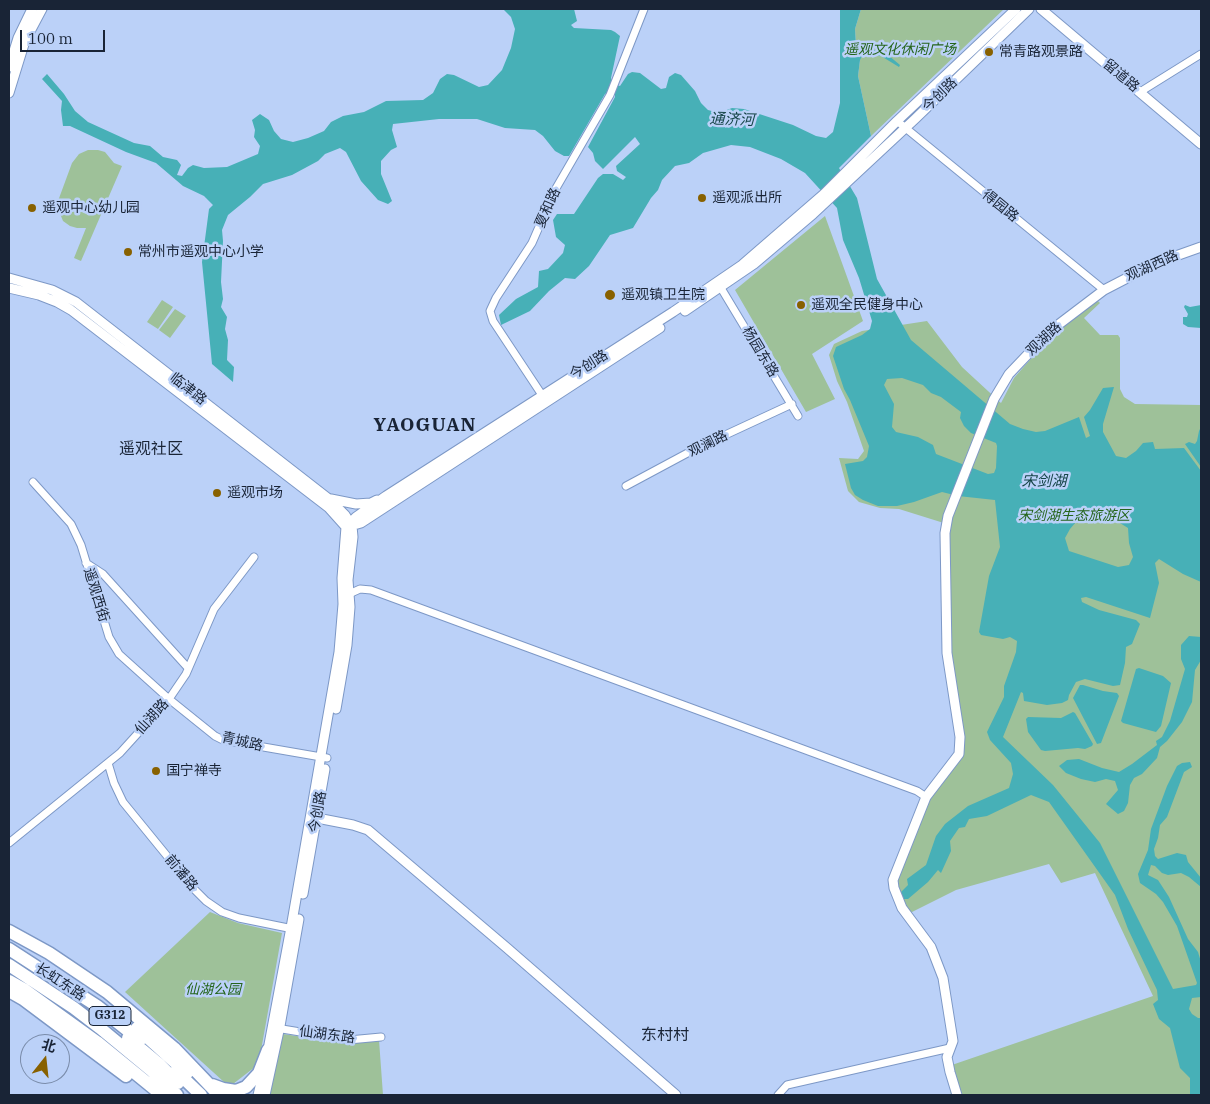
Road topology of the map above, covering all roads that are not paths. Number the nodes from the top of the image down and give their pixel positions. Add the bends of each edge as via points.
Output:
1 (32, 9) edge
2 (42, 9) edge
3 (644, 9) edge
4 (1016, 9) edge
5 (1029, 9) edge
6 (1041, 9) edge
7 (1201, 54) edge
8 (9, 67) edge
9 (1140, 92) junction
10 (9, 93) edge
11 (897, 121) junction
12 (905, 128) junction
13 (1201, 144) edge
14 (846, 177) junction
15 (827, 197) junction
16 (1201, 247) edge
17 (9, 278) edge
18 (9, 288) edge
19 (721, 288) junction
20 (1104, 290) junction
21 (542, 395) junction
22 (792, 404) junction
23 (798, 416) dead end
24 (32, 482) dead end
25 (626, 486) dead end
26 (386, 496) junction
27 (328, 499) junction
28 (349, 525) junction
29 (254, 558) dead end
30 (86, 563) junction
31 (349, 594) junction
32 (188, 668) junction
33 (169, 699) junction
34 (324, 758) junction
35 (108, 763) junction
36 (926, 797) junction
37 (317, 818) junction
38 (9, 843) edge
39 (294, 930) junction
40 (9, 931) edge
41 (9, 936) edge
42 (9, 949) edge
43 (9, 955) edge
44 (9, 965) edge
45 (9, 974) edge
46 (9, 981) edge
47 (9, 991) edge
48 (276, 1028) junction
49 (381, 1037) dead end
50 (950, 1048) junction
51 (268, 1050) junction
52 (209, 1089) edge
53 (151, 1095) edge
54 (162, 1095) edge
55 (172, 1095) edge
56 (176, 1095) edge
57 (191, 1095) edge
58 (201, 1095) edge
59 (220, 1095) edge
60 (258, 1095) edge
61 (265, 1095) edge
62 (676, 1095) edge
63 (778, 1095) edge
64 (957, 1095) edge

1 - 8 main road
2 - 10 main road via 25,42
3 - 21 street, 夏和路 via 610,95 555,190 532,243 490,312
4 - 11 main road, 今创路
5 - 12 main road, 今创路
6 - 9 main road, 留道路
7 - 9 street
9 - 13 main road, 留道路
11 - 12 street, 得园路
11 - 14 main road, 今创路
12 - 14 main road, 今创路
12 - 20 street, 得园路
14 - 15 main road
15 - 19 main road, 今创路 via 754,264
15 - 21 main road, 今创路 via 742,265
16 - 20 main road, 观湖西路 via 1156,263
17 - 27 main road, 临津路 via 52,290 76,302
18 - 28 main road, 临津路 via 39,295 71,310
19 - 22 street, 杨园东路
19 - 28 main road, 今创路 via 361,523
20 - 36 main road, 观湖路 via 1050,331 1009,374 994,399 948,516 945,533 947,653 960,746 959,754
21 - 26 main road, 今创路
22 - 23 street, 杨园东路
22 - 25 street, 观澜路 via 695,449
24 - 30 street, 遥观西街 via 71,524
26 - 27 main road via 371,503 356,504
26 - 28 main road, 今创路
27 - 28 main road, 临津路 via 346,514
28 - 31 main road, 今创路 via 353,537
28 - 34 main road, 今创路 via 342,578 339,652
29 - 32 street, 仙湖路 via 214,609
30 - 32 street via 103,574
30 - 33 street, 遥观西街 via 109,637 119,654
31 - 34 main road, 今创路 via 347,645
31 - 36 street via 360,589 371,590 881,777
32 - 33 street, 仙湖路
33 - 34 street, 青城路 via 223,740
33 - 35 street, 仙湖路
34 - 37 main road, 今创路
34 - 39 main road, 今创路
35 - 38 street, 仙湖路
35 - 39 street, 前潘路 via 123,802 206,901 239,918
36 - 50 main road, 观湖路 via 897,870 894,888 902,908 932,947 943,978 953,1041
37 - 39 main road, 今创路
37 - 62 main road via 368,830
39 - 48 main road, 今创路
40 - 52 highway via 107,992 174,1048
41 - 52 highway via 72,976
42 - 58 highway, 长虹东路 / G312 via 97,1006 170,1065
43 - 57 highway via 104,1018
44 - 56 highway via 93,1023
45 - 55 highway, 长虹东路 / G312 via 97,1031
46 - 54 highway via 97,1042
47 - 53 highway
48 - 49 street, 仙湖东路 via 349,1040
48 - 51 main road, 今创路
48 - 61 main road, 今创路
50 - 63 street via 787,1085
50 - 64 main road, 观湖路 via 947,1057
51 - 52 highway via 259,1073 246,1087 236,1091
51 - 60 main road, 今创路
52 - 59 highway

